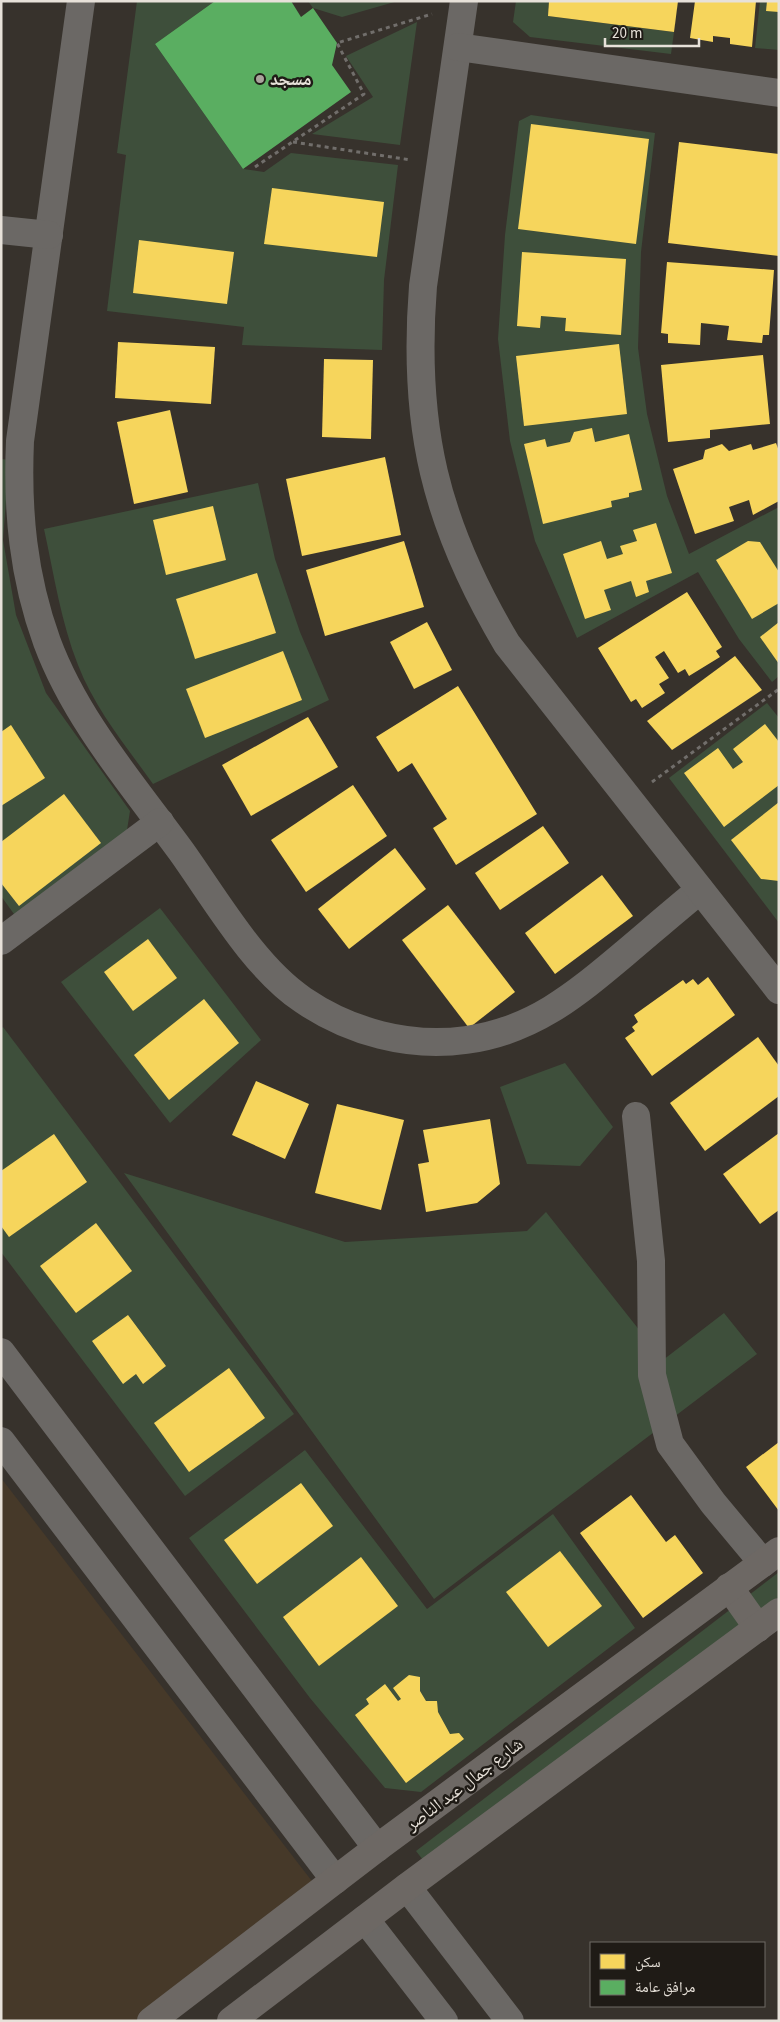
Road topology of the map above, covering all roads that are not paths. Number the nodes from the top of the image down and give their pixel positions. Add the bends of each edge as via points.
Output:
1 (81, 1) edge
2 (464, 3) edge
3 (458, 46) junction
4 (779, 93) edge
5 (1, 230) edge
6 (49, 235) junction
7 (160, 822) junction
8 (700, 890) junction
9 (1, 941) edge
10 (779, 990) edge
11 (636, 1116) dead end
12 (1, 1352) edge
13 (1, 1440) edge
14 (771, 1557) edge
15 (729, 1587) junction
16 (768, 1620) edge
17 (377, 1848) junction
18 (335, 1880) junction
19 (407, 1887) junction
20 (365, 1919) junction
21 (151, 2021) edge
22 (232, 2021) edge
23 (444, 2021) edge
24 (510, 2021) edge

1 - 6 street
2 - 3 street
3 - 4 street
3 - 8 street via 424,286 420,374 423,418 443,510 469,574 507,644
5 - 6 street
6 - 7 street via 20,441 19,516 26,565 48,644 64,681 84,717
7 - 8 street via 259,960 279,980 325,1014 370,1032 408,1040 466,1040 523,1025 550,1012 574,996
7 - 9 street
8 - 10 street
11 - 14 street via 651,1261 652,1375 670,1444 713,1503
12 - 17 street
13 - 18 street
14 - 15 main road, شارع جمال عبد الناصر
15 - 16 main road
15 - 17 main road, شارع جمال عبد الناصر
16 - 19 main road
17 - 18 main road, شارع جمال عبد الناصر
18 - 21 main road, شارع جمال عبد الناصر
19 - 20 main road
19 - 24 street
20 - 22 main road
20 - 23 street

